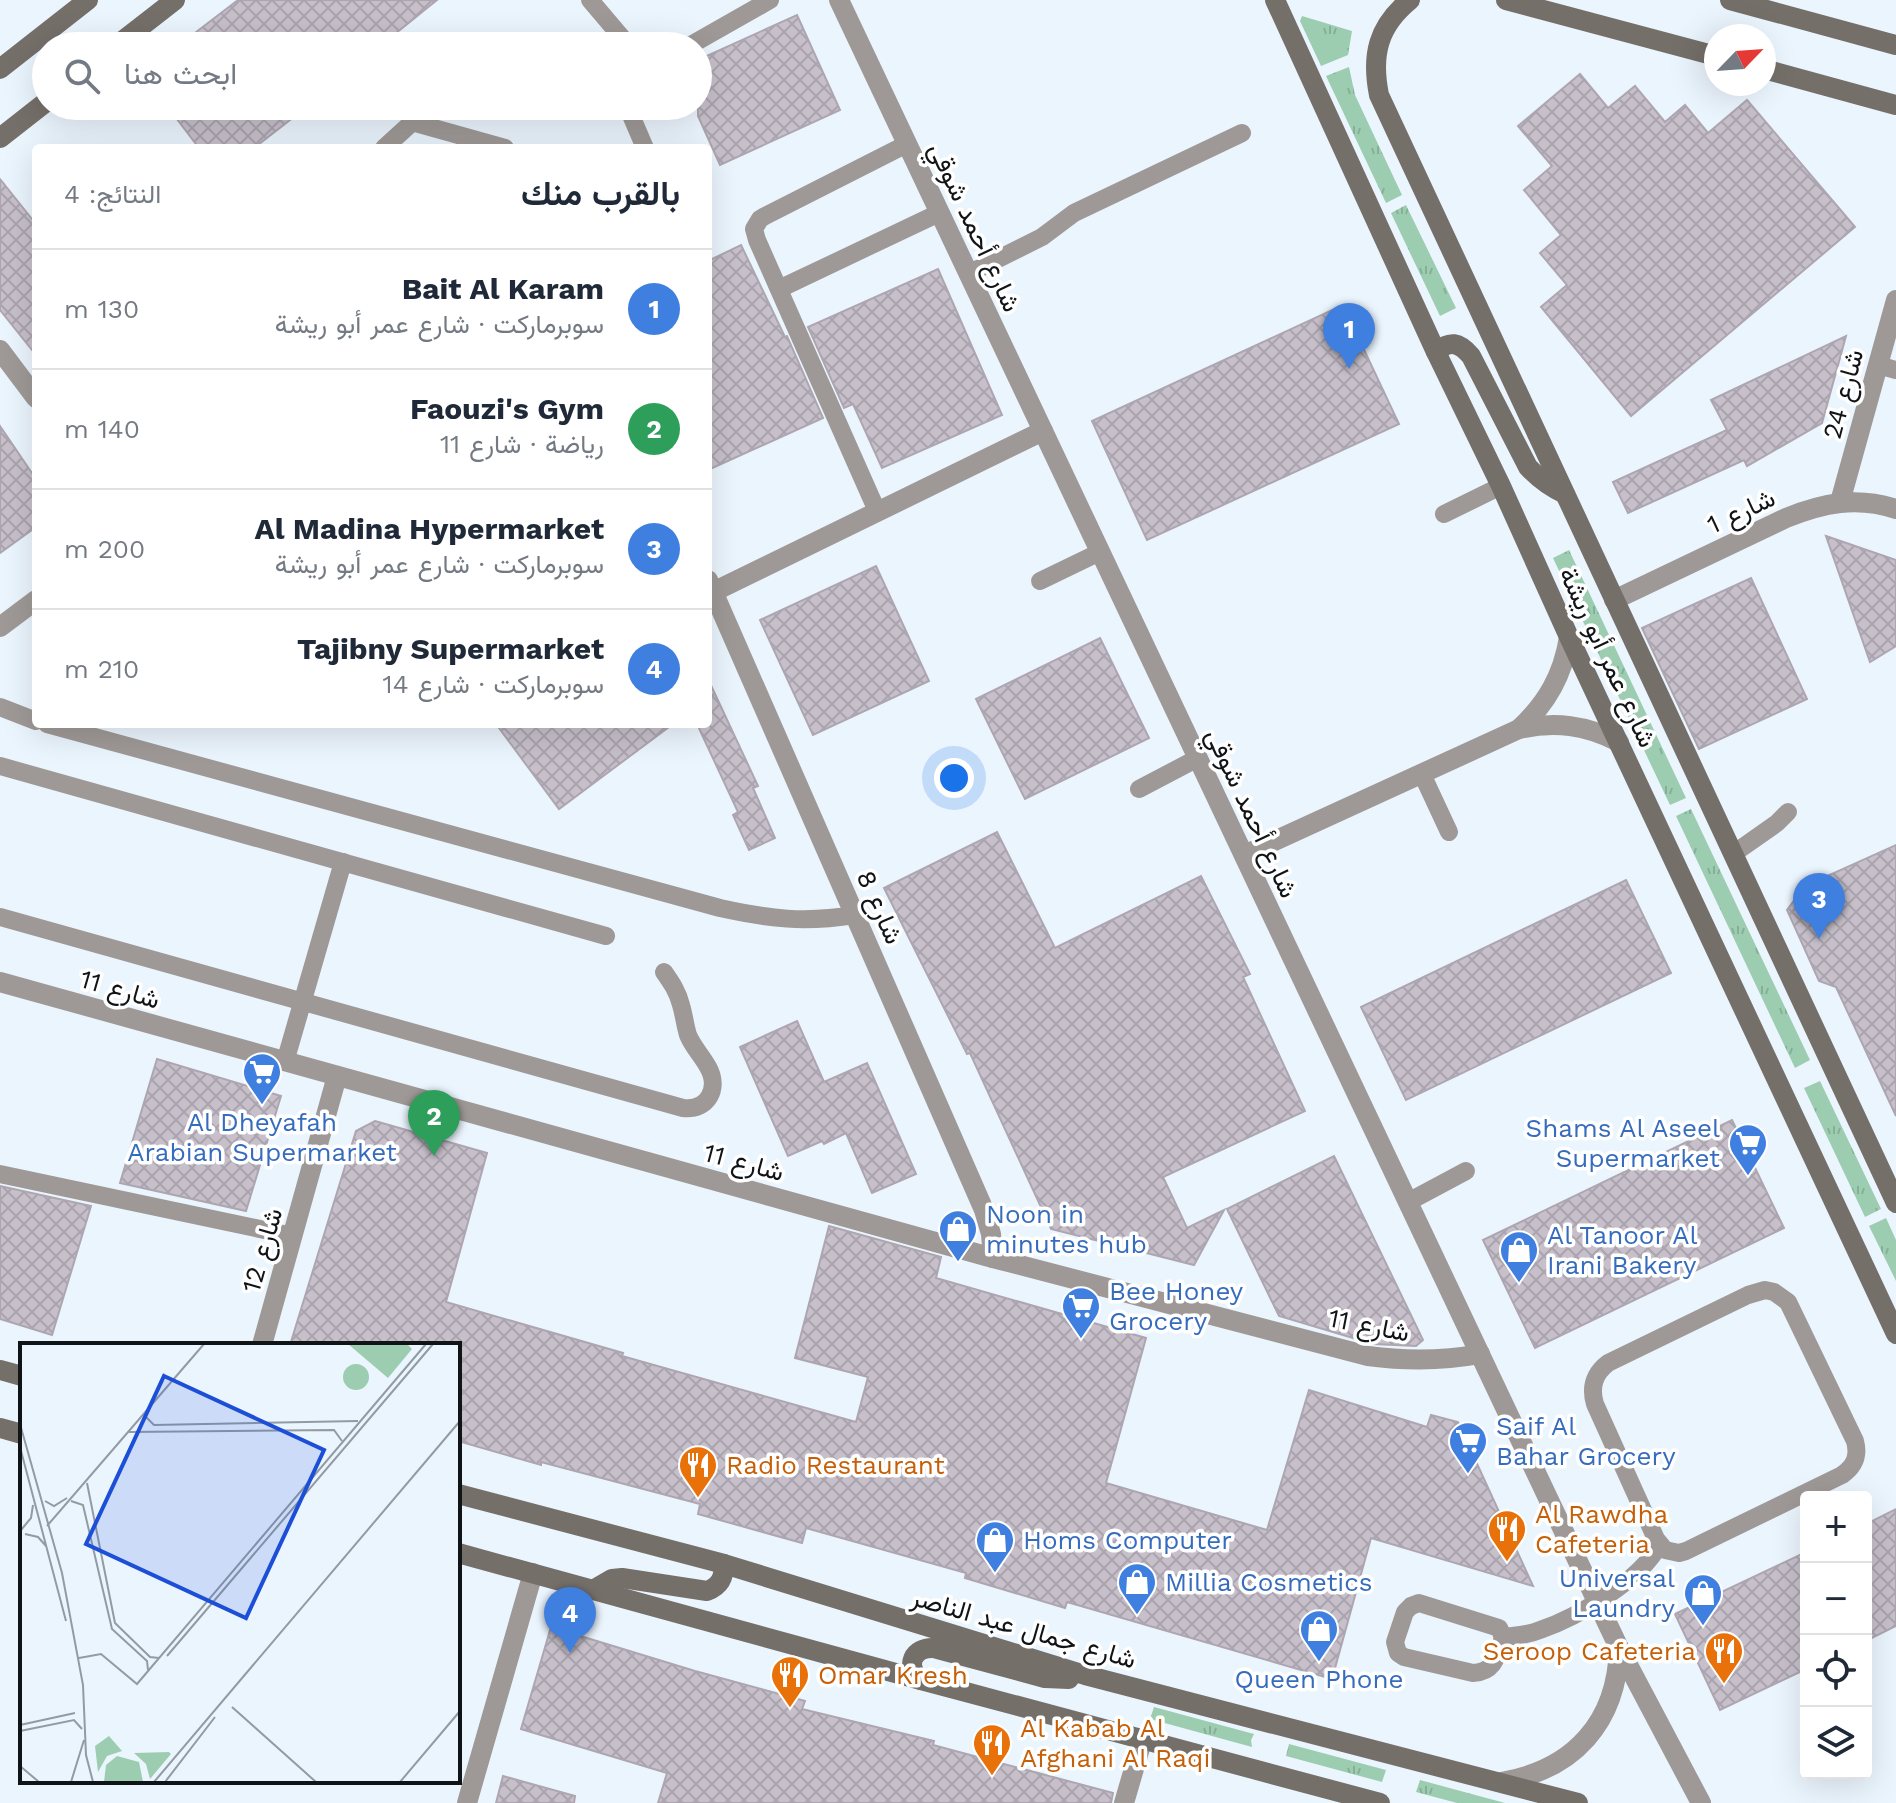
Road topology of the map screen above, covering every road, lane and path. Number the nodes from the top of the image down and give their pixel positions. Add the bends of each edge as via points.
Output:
1 (88, 0) edge
2 (175, 0) edge
3 (590, 0) edge
4 (770, 0) edge
5 (839, 0) edge
6 (1275, 0) edge
7 (1410, 0) edge
8 (1506, 0) edge
9 (1738, 1) edge
10 (156, 8) edge
11 (47, 32) edge
12 (131, 32) edge
13 (617, 32) edge
14 (712, 33) edge
15 (32, 44) edge
16 (1896, 45) edge
17 (1704, 53) edge
18 (0, 69) edge
19 (1776, 72) edge
20 (1896, 105) edge
21 (32, 113) edge
22 (414, 120) edge
23 (633, 120) edge
24 (412, 122) junction
25 (1242, 133) dead end
26 (0, 138) edge
27 (388, 144) edge
28 (491, 144) edge
29 (643, 144) edge
30 (907, 144) junction
31 (939, 213) junction
32 (968, 274) junction
33 (779, 289) junction
34 (1896, 300) edge
35 (0, 350) edge
36 (1436, 352) junction
37 (1887, 367) edge
38 (32, 393) edge
39 (1043, 431) junction
40 (1501, 486) junction
41 (1565, 494) junction
42 (1840, 502) junction
43 (1896, 509) edge
44 (877, 511) junction
45 (1444, 514) dead end
46 (1100, 552) junction
47 (1040, 581) dead end
48 (712, 585) edge
49 (712, 591) edge
50 (1614, 600) junction
51 (32, 603) edge
52 (0, 627) edge
53 (1569, 637) junction
54 (0, 707) edge
55 (32, 719) edge
56 (62, 728) edge
57 (1519, 729) junction
58 (1619, 742) junction
59 (1198, 758) junction
60 (0, 766) edge
61 (1422, 774) junction
62 (1139, 789) dead end
63 (1788, 812) dead end
64 (1449, 832) dead end
65 (1733, 854) junction
66 (1244, 855) junction
67 (343, 862) junction
68 (855, 915) junction
69 (0, 917) edge
70 (606, 936) dead end
71 (664, 972) dead end
72 (0, 982) edge
73 (302, 1001) junction
74 (285, 1062) junction
75 (337, 1076) junction
76 (1466, 1171) dead end
77 (0, 1174) edge
78 (1408, 1202) junction
79 (1896, 1203) edge
80 (293, 1236) junction
81 (993, 1258) junction
82 (1896, 1334) edge
83 (263, 1343) edge
84 (1480, 1354) junction
85 (0, 1370) edge
86 (20, 1375) edge
87 (0, 1428) edge
88 (20, 1433) edge
89 (460, 1495) edge
90 (1659, 1545) junction
91 (460, 1554) edge
92 (724, 1564) junction
93 (533, 1573) junction
94 (593, 1590) junction
95 (1597, 1603) junction
96 (1503, 1637) junction
97 (1619, 1648) junction
98 (1085, 1675) junction
99 (921, 1680) junction
100 (1143, 1738) junction
101 (1501, 1782) junction
102 (467, 1803) edge
103 (1124, 1803) edge
104 (1380, 1803) edge
105 (1578, 1803) edge
106 (1701, 1803) edge

1 - 11 street
2 - 10 street
3 - 13 lane
4 - 14 lane
5 - 30 street, شارع أحمد شوقي
6 - 36 street, شارع عمر أبو ريشة
7 - 41 street, شارع عمر أبو ريشة via 1384,30 1377,51 1379,95
8 - 17 street
9 - 16 street
10 - 12 street
15 - 18 street
19 - 20 street
21 - 26 street
22 - 24 lane
23 - 29 lane
24 - 27 lane
24 - 28 lane
25 - 32 lane via 1074,213 1042,237
30 - 31 street, شارع أحمد شوقي
30 - 33 lane via 760,219 755,235
31 - 32 street, شارع أحمد شوقي
31 - 33 lane
32 - 39 street, شارع أحمد شوقي
33 - 44 lane
34 - 37 street, شارع 24
35 - 38 street
36 - 40 street, شارع عمر أبو ريشة
36 - 41 street via 1444,345 1464,348 1528,467
37 - 42 street, شارع 24
39 - 44 street
39 - 46 street, شارع أحمد شوقي
40 - 45 lane
40 - 53 street, شارع عمر أبو ريشة
41 - 50 street, شارع عمر أبو ريشة
42 - 43 street, شارع 1
42 - 50 street, شارع 1 via 1786,518
44 - 48 street
46 - 47 lane
46 - 59 street, شارع أحمد شوقي
49 - 68 street, شارع 8
50 - 65 street, شارع عمر أبو ريشة
51 - 52 street
53 - 57 street via 1553,688
53 - 58 street, شارع عمر أبو ريشة
54 - 55 lane
56 - 68 lane via 733,911 800,920
57 - 58 street via 1570,724
57 - 61 street
58 - 82 street, شارع عمر أبو ريشة
59 - 62 lane
59 - 66 street, شارع أحمد شوقي
60 - 67 lane
61 - 64 lane
61 - 66 street
63 - 65 lane
65 - 79 street, شارع عمر أبو ريشة
66 - 78 street, شارع أحمد شوقي
67 - 70 lane
67 - 73 lane
68 - 81 street, شارع 8 via 984,1210
69 - 73 lane
71 - 73 lane via 678,994 691,1041 711,1075 709,1099 698,1108
72 - 74 street, شارع 11
73 - 74 lane
74 - 75 street, شارع 11
75 - 80 street, شارع 12
75 - 81 street, شارع 11
76 - 78 lane
77 - 80 lane
78 - 84 street, شارع أحمد شوقي
80 - 83 street, شارع 12
81 - 84 street, شارع 11 via 1368,1356 1424,1361
84 - 95 street, شارع أحمد شوقي
85 - 86 street
87 - 88 street
89 - 92 street, شارع جمال عبد الناصر
90 - 90 lane via 1672,1552 1686,1551 1842,1475 1854,1464 1855,1441 1788,1302 1774,1292 1748,1295 1608,1363 1595,1376 1595,1404
90 - 95 lane via 1646,1565
91 - 93 street
92 - 94 street via 721,1581 707,1591 622,1578
92 - 98 street, شارع جمال عبد الناصر
93 - 94 street
93 - 102 street
94 - 99 street
95 - 96 lane via 1542,1630
95 - 97 street, شارع أحمد شوقي
96 - 96 lane via 1496,1626 1419,1603 1405,1612 1395,1646 1404,1657 1478,1673 1494,1663
97 - 101 street via 1612,1694 1590,1735 1558,1763
97 - 106 street, شارع أحمد شوقي
98 - 99 street via 1045,1678 926,1648 913,1658 914,1675
98 - 101 street, شارع جمال عبد الناصر
99 - 100 street
100 - 103 street
100 - 104 street
101 - 105 street, شارع جمال عبد الناصر

